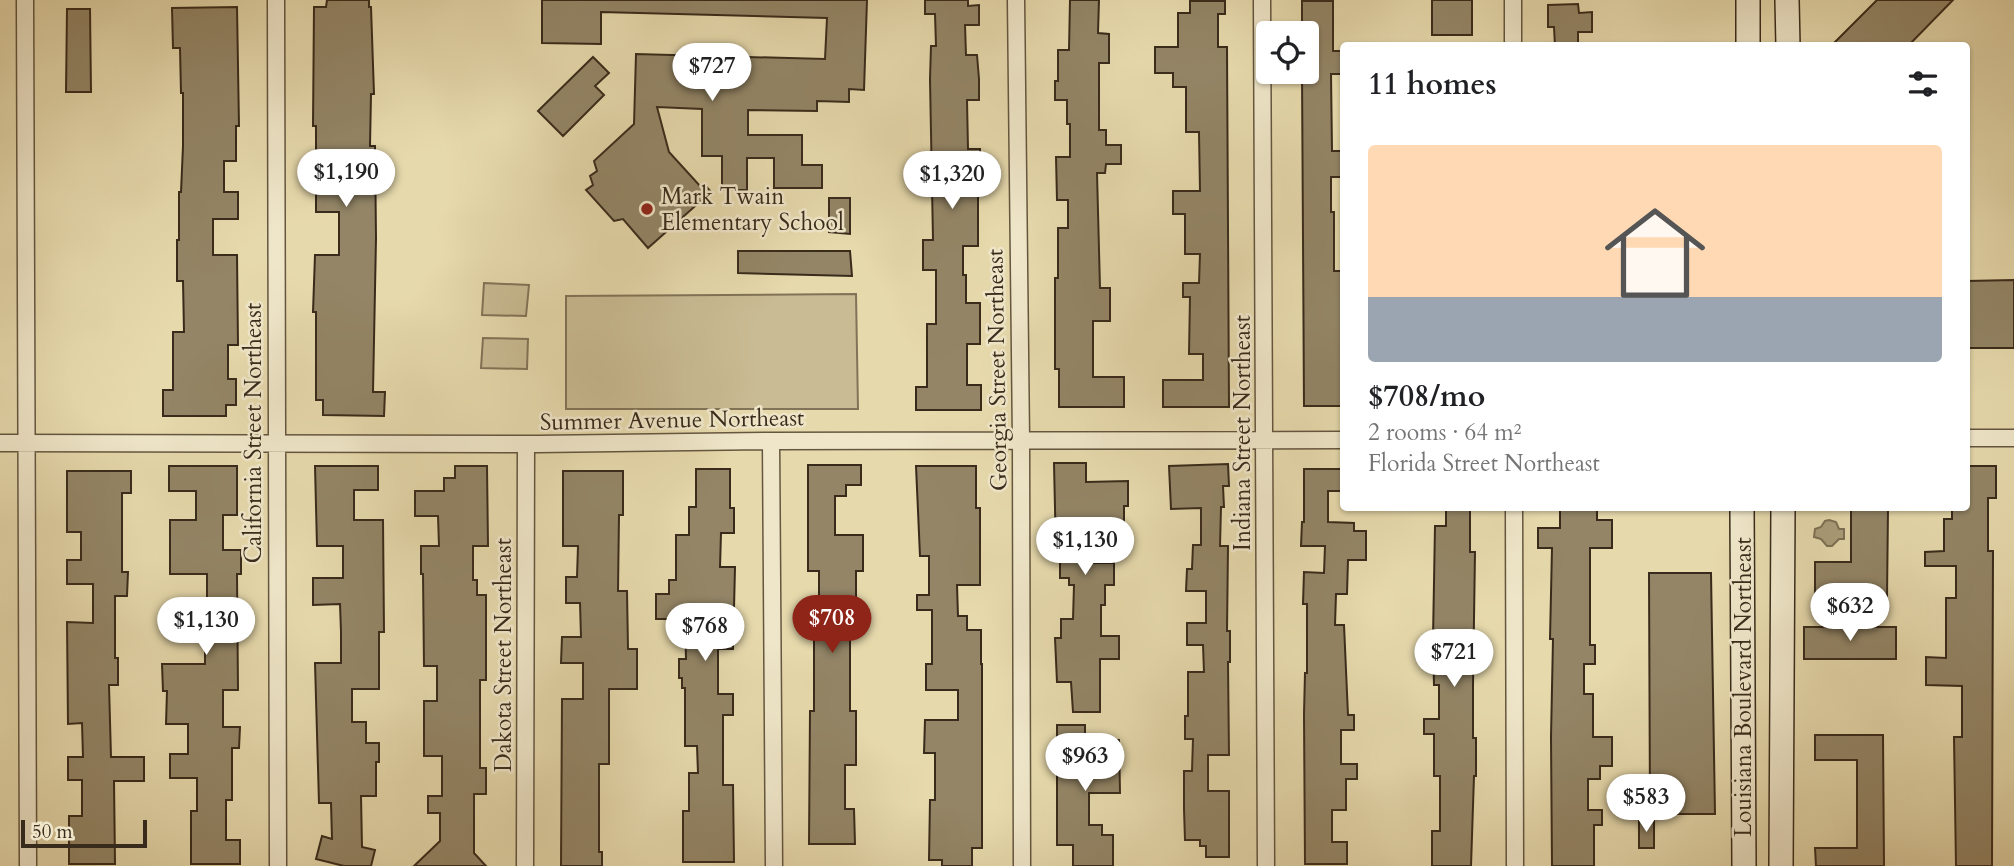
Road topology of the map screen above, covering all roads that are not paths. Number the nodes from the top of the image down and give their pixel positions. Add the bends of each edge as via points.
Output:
1 (25, 0) edge
2 (275, 0) edge
3 (1016, 0) edge
4 (1262, 0) edge
5 (1513, 0) edge
6 (1748, 0) edge
7 (1787, 0) edge
8 (1513, 42) edge
9 (1748, 42) edge
10 (1788, 42) edge
11 (1970, 438) edge
12 (2014, 438) edge
13 (1021, 440) junction
14 (1340, 440) edge
15 (771, 441) junction
16 (1265, 441) junction
17 (276, 442) junction
18 (0, 443) edge
19 (27, 443) junction
20 (526, 444) junction
21 (1514, 511) edge
22 (1742, 511) edge
23 (1783, 511) edge
24 (28, 866) edge
25 (278, 866) edge
26 (525, 866) edge
27 (774, 866) edge
28 (1022, 866) edge
29 (1266, 866) edge
30 (1515, 866) edge
31 (1744, 866) edge
32 (1781, 866) edge

1 - 19 street
2 - 17 street, California Street Northeast
3 - 13 street, Georgia Street Northeast
4 - 16 street, Indiana Street Northeast
5 - 8 street
6 - 9 main road
7 - 10 main road
11 - 12 street
13 - 15 street, Summer Avenue Northeast
13 - 16 street, Summer Avenue Northeast
13 - 28 street, Georgia Street Northeast
14 - 16 street, Summer Avenue Northeast
15 - 20 street, Summer Avenue Northeast
15 - 27 street
16 - 29 street, Indiana Street Northeast
17 - 19 street, Summer Avenue Northeast
17 - 20 street, Summer Avenue Northeast
17 - 25 street, California Street Northeast
18 - 19 street, Summer Avenue Northeast
19 - 24 street
20 - 26 street, Dakota Street Northeast
21 - 30 street
22 - 31 main road, Louisiana Boulevard Northeast
23 - 32 main road, Louisiana Boulevard Northeast

